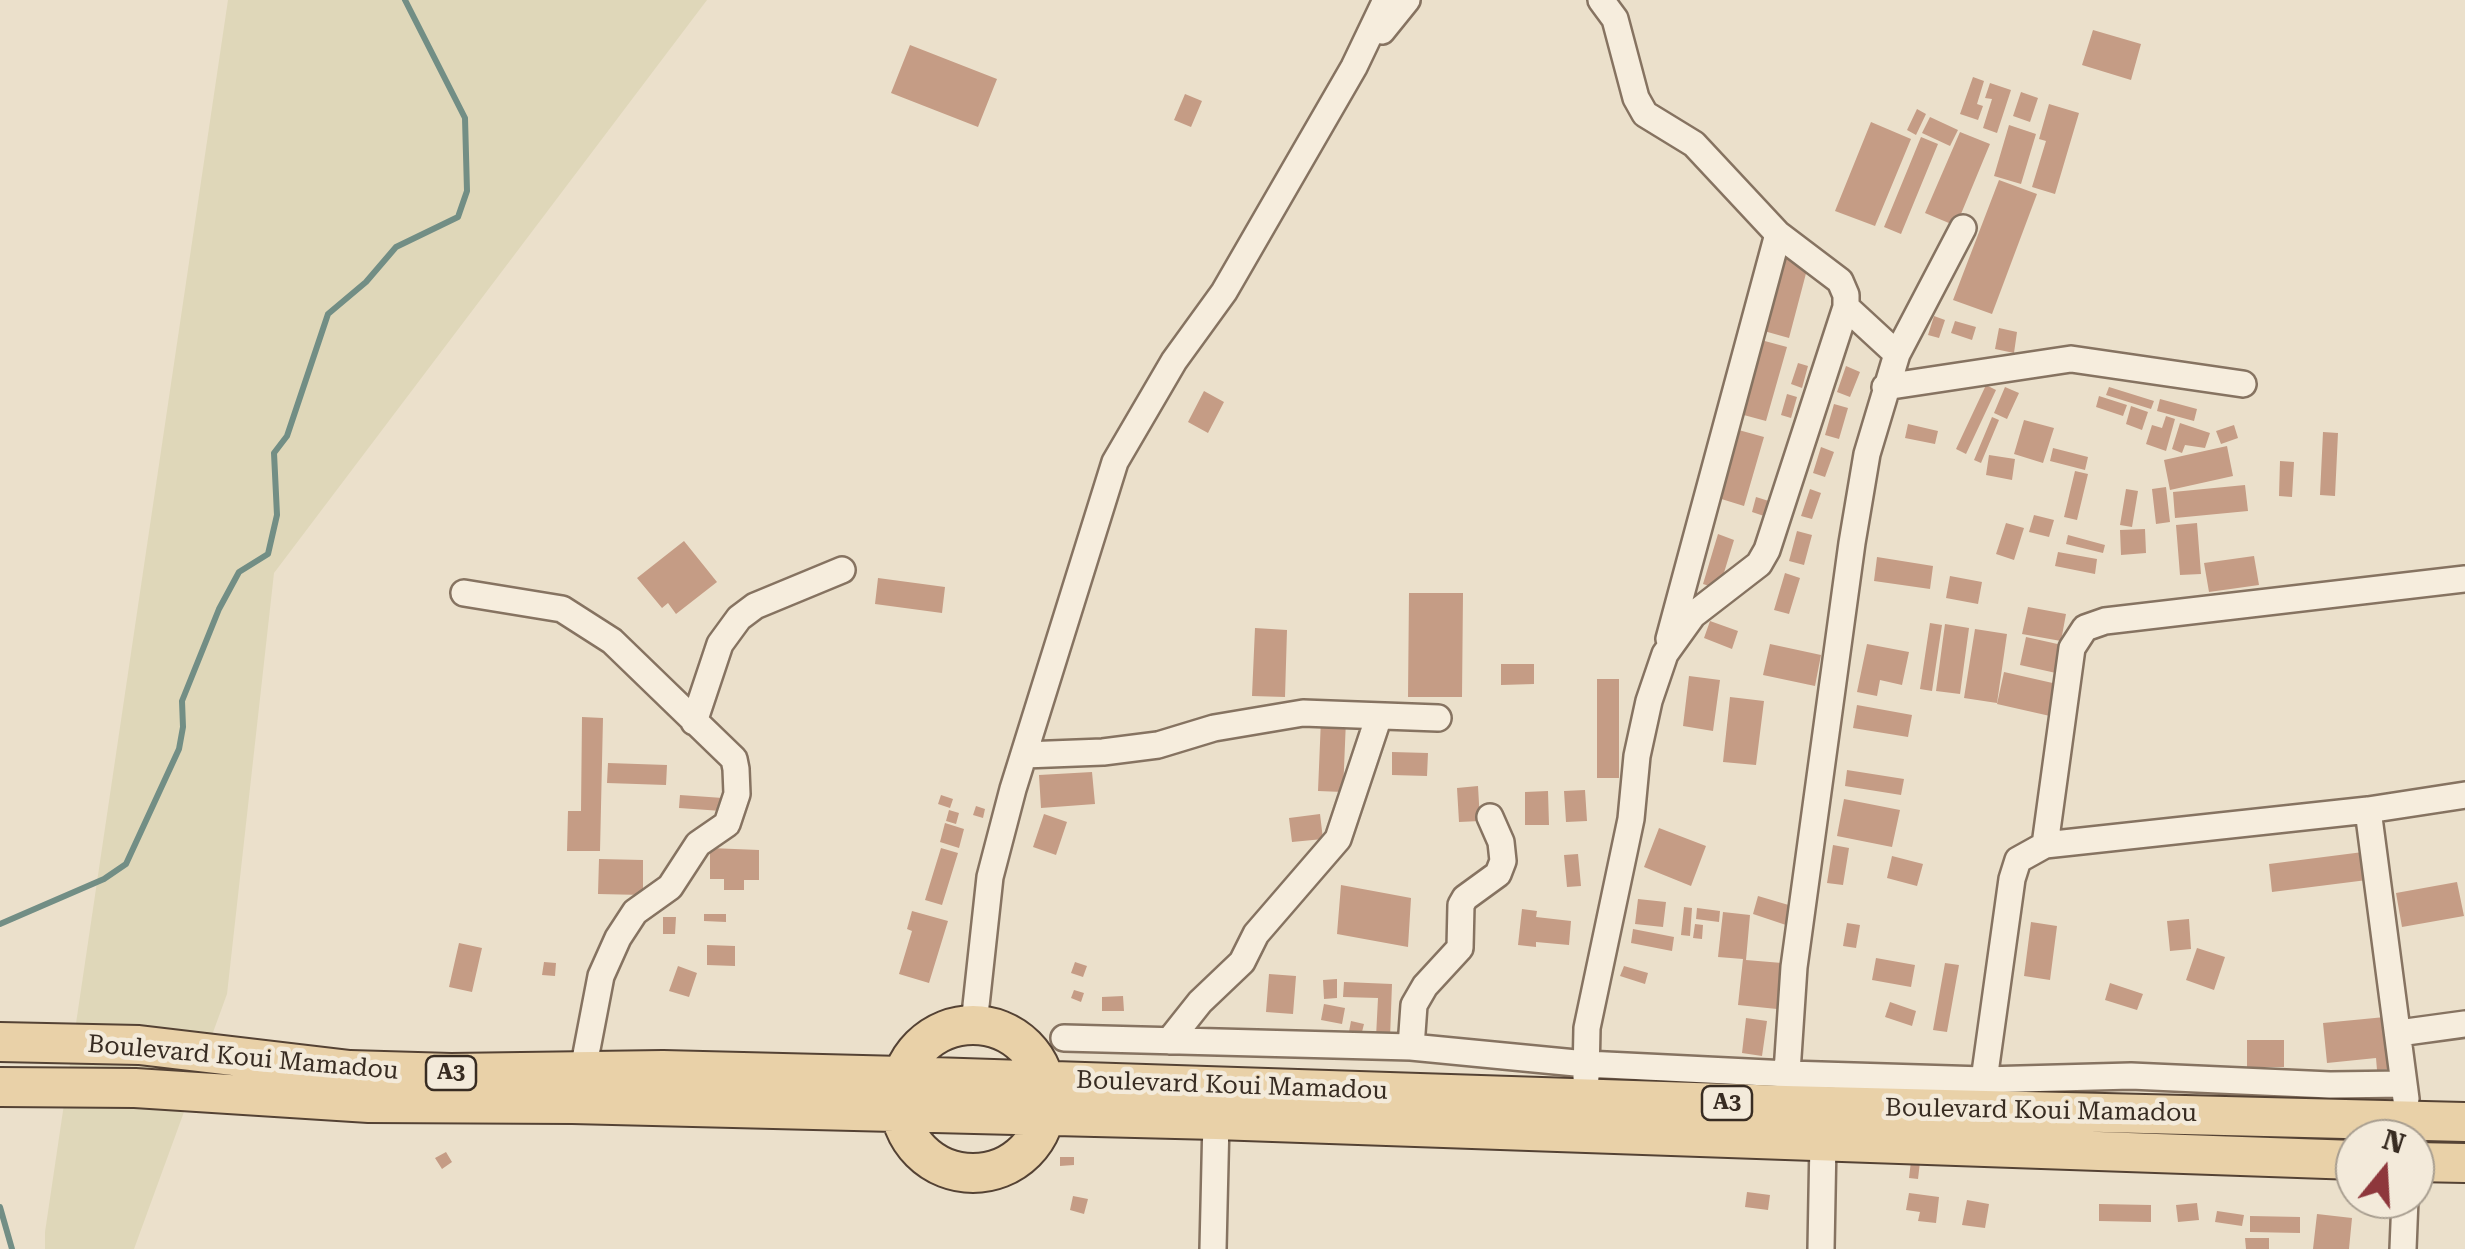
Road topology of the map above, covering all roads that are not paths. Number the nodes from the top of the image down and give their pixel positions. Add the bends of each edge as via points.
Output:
1 (1386, 0) edge
2 (1407, 0) edge
3 (1601, 0) edge
4 (1354, 67) junction
5 (1963, 228) dead end
6 (1778, 234) junction
7 (1846, 306) junction
8 (1897, 354) junction
9 (2243, 384) dead end
10 (1885, 387) junction
11 (842, 570) dead end
12 (2465, 579) edge
13 (464, 592) dead end
14 (1665, 654) junction
15 (1379, 716) junction
16 (1438, 718) dead end
17 (694, 722) junction
18 (1024, 755) junction
19 (2465, 795) edge
20 (2368, 810) junction
21 (1490, 817) dead end
22 (2045, 845) junction
23 (974, 1024) junction
24 (2465, 1024) edge
25 (2399, 1033) junction
26 (1064, 1038) dead end
27 (1169, 1041) junction
28 (1, 1042) edge
29 (1410, 1047) junction
30 (583, 1070) junction
31 (1984, 1080) junction
32 (1586, 1081) junction
33 (1, 1087) edge
34 (1786, 1089) junction
35 (900, 1094) junction
36 (1046, 1098) junction
37 (2406, 1115) edge
38 (1216, 1120) junction
39 (2465, 1122) edge
40 (1823, 1142) junction
41 (2335, 1159) edge
42 (2435, 1162) edge
43 (2465, 1163) edge
44 (2404, 1219) edge
45 (1212, 1249) edge
46 (1822, 1249) edge
47 (2403, 1249) edge

1 - 4 street
2 - 4 street
3 - 6 street via 1615,19 1644,114 1694,144
4 - 18 street via 1224,292 1115,462
5 - 8 street
6 - 7 street via 1840,280
6 - 14 street
7 - 8 street
7 - 14 street via 1767,550 1759,564 1693,615
8 - 10 street
9 - 10 street via 2071,359
10 - 34 street via 1852,543 1794,967
11 - 17 street via 738,618 720,644
12 - 22 street via 2085,628 2072,648
13 - 17 street via 562,609 612,640
14 - 32 street via 1637,756 1588,1028
15 - 16 street
15 - 18 street via 1303,713 1158,745
15 - 27 street via 1338,839 1256,934 1242,962
17 - 30 street via 734,758 735,806 728,824 698,844 670,886 635,912 618,938 601,976
18 - 23 street via 990,877
19 - 20 street
20 - 22 street
20 - 25 street
21 - 29 street via 1503,860 1498,874 1461,904 1460,948 1414,1006
22 - 31 street via 2018,860 2012,879
23 - 35 main road via 929,1038 912,1055
23 - 36 main road via 1019,1040 1036,1058
24 - 25 street
25 - 37 street
26 - 27 street
27 - 29 street
28 - 30 main road, Boulevard Koui Mamadou / A3 via 138,1045 350,1070
29 - 32 street
30 - 35 main road, Boulevard Koui Mamadou / A3
31 - 34 street
31 - 37 street via 2131,1076 2330,1085
32 - 34 main road, Boulevard Koui Mamadou / A3
32 - 36 main road, Boulevard Koui Mamadou / A3
33 - 35 main road, Boulevard Koui Mamadou / A3 via 386,1103
34 - 37 main road, Boulevard Koui Mamadou / A3
35 - 36 main road, Boulevard Koui Mamadou / A3
35 - 36 main road via 908,1136 924,1156 971,1174 1019,1159 1036,1140
36 - 38 main road, Boulevard Koui Mamadou / A3
37 - 39 main road, Boulevard Koui Mamadou / A3
38 - 40 main road, Boulevard Koui Mamadou / A3
38 - 45 street
40 - 41 main road, Boulevard Koui Mamadou / A3
40 - 46 street
42 - 43 main road
44 - 47 street

